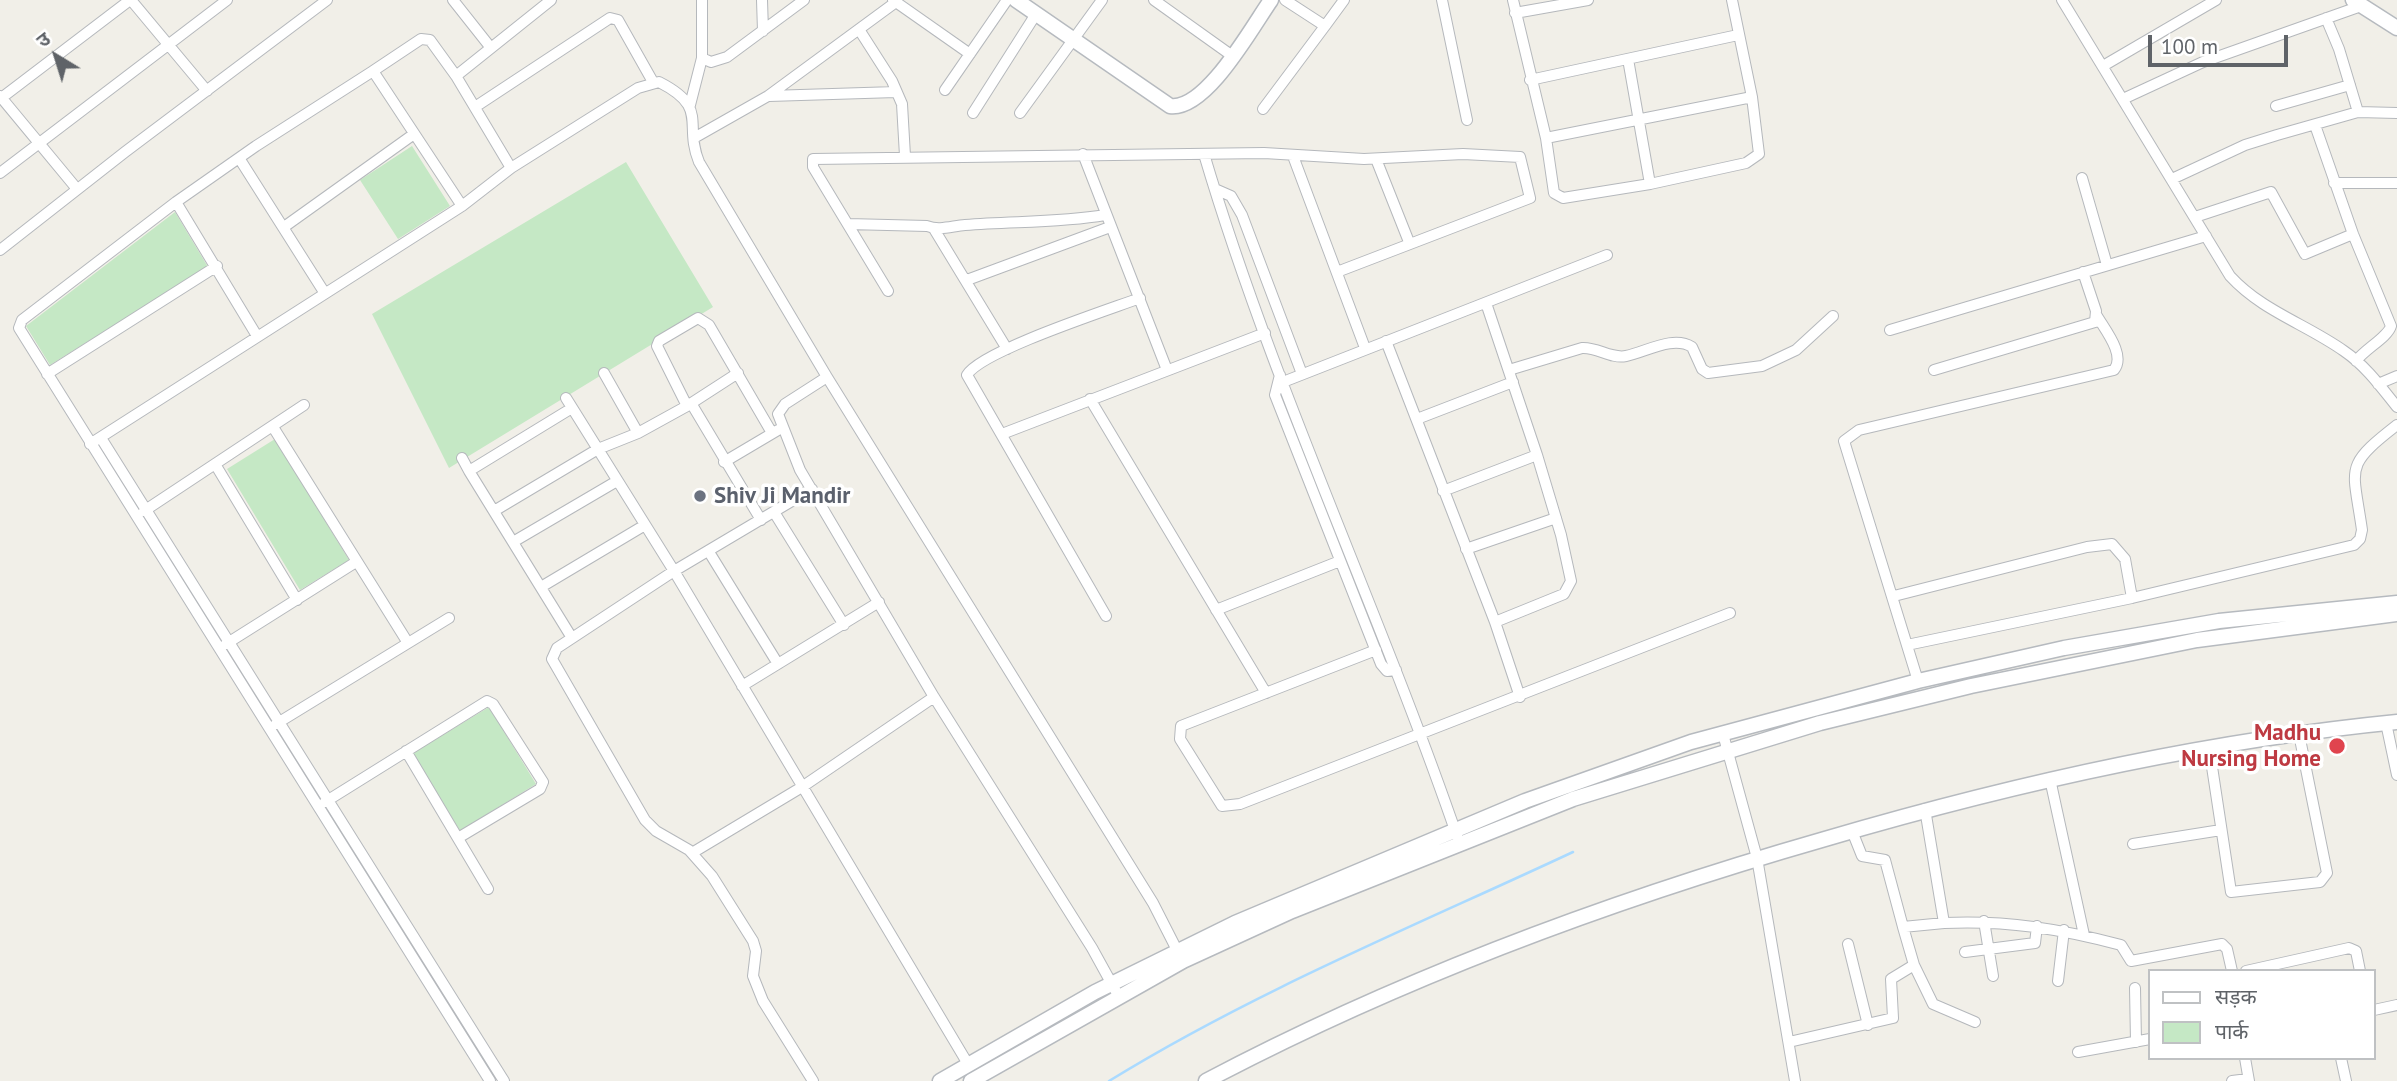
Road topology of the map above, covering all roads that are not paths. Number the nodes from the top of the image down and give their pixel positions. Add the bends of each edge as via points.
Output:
1 (130, 0) edge
2 (227, 0) edge
3 (327, 0) edge
4 (453, 0) edge
5 (531, 0) edge
6 (551, 0) edge
7 (693, 0) edge
8 (702, 0) edge
9 (762, 0) edge
10 (804, 0) edge
11 (1007, 0) edge
12 (1016, 0) edge
13 (1102, 0) edge
14 (1154, 0) edge
15 (1271, 0) edge
16 (1285, 0) edge
17 (1344, 0) edge
18 (1442, 0) edge
19 (1513, 0) edge
20 (1588, 0) edge
21 (1732, 0) edge
22 (2062, 0) edge
23 (2216, 0) edge
24 (894, 1) edge
25 (2357, 3) edge
26 (539, 10) junction
27 (702, 12) junction
28 (1516, 13) junction
29 (1036, 14) junction
30 (2326, 18) junction
31 (1325, 26) junction
32 (2397, 28) edge
33 (763, 31) junction
34 (860, 31) junction
35 (1738, 35) junction
36 (1072, 38) junction
37 (169, 44) junction
38 (491, 48) junction
39 (970, 54) junction
40 (1231, 55) junction
41 (702, 58) junction
42 (1629, 58) junction
43 (2103, 66) junction
44 (373, 71) junction
45 (456, 76) junction
46 (1530, 80) junction
47 (653, 82) junction
48 (2350, 85) junction
49 (945, 90) dead end
50 (207, 91) junction
51 (896, 92) junction
52 (768, 96) junction
53 (1752, 97) junction
54 (1, 98) edge
55 (2123, 99) junction
56 (690, 105) junction
57 (2276, 106) dead end
58 (475, 107) junction
59 (1263, 109) dead end
60 (2358, 112) junction
61 (973, 113) dead end
62 (1020, 113) dead end
63 (2397, 113) edge
64 (1467, 120) dead end
65 (1639, 121) junction
66 (2315, 125) junction
67 (414, 134) junction
68 (694, 138) junction
69 (1546, 138) junction
70 (37, 144) junction
71 (1083, 154) junction
72 (1204, 154) junction
73 (905, 156) junction
74 (1293, 156) junction
75 (239, 158) junction
76 (1376, 159) junction
77 (511, 168) junction
78 (0, 173) edge
79 (2082, 178) dead end
80 (2172, 179) junction
81 (2334, 183) junction
82 (2397, 183) edge
83 (1650, 184) junction
84 (77, 189) junction
85 (1215, 189) junction
86 (176, 202) junction
87 (462, 206) junction
88 (1105, 215) junction
89 (2195, 216) junction
90 (848, 224) junction
91 (284, 227) junction
92 (1110, 227) junction
93 (934, 229) junction
94 (2353, 233) junction
95 (2206, 236) junction
96 (1409, 242) junction
97 (0, 250) edge
98 (1607, 255) dead end
99 (2107, 265) junction
100 (217, 266) junction
101 (1337, 272) junction
102 (2083, 272) junction
103 (967, 280) junction
104 (888, 291) dead end
105 (324, 292) junction
106 (1140, 298) junction
107 (1486, 303) junction
108 (1833, 316) dead end
109 (2097, 316) junction
110 (1890, 330) dead end
111 (1265, 333) junction
112 (257, 336) junction
113 (1386, 341) junction
114 (1365, 348) junction
115 (1007, 349) junction
116 (2356, 361) junction
117 (1167, 370) junction
118 (1508, 370) junction
119 (1934, 370) dead end
120 (604, 373) dead end
121 (738, 373) junction
122 (47, 374) junction
123 (1302, 374) junction
124 (2397, 376) edge
125 (827, 377) junction
126 (1281, 378) junction
127 (1513, 382) junction
128 (2378, 384) junction
129 (566, 398) dead end
130 (1090, 399) junction
131 (689, 404) junction
132 (304, 405) dead end
133 (2397, 407) edge
134 (572, 408) junction
135 (1417, 419) junction
136 (2397, 425) edge
137 (273, 427) junction
138 (777, 430) junction
139 (638, 433) junction
140 (1002, 434) junction
141 (101, 438) junction
142 (90, 444) junction
143 (598, 449) junction
144 (1537, 455) junction
145 (462, 458) dead end
146 (724, 462) junction
147 (215, 464) junction
148 (470, 471) junction
149 (617, 481) junction
150 (812, 489) junction
151 (1443, 491) junction
152 (148, 509) junction
153 (494, 511) junction
154 (774, 512) junction
155 (138, 515) junction
156 (1556, 518) junction
157 (761, 520) junction
158 (645, 525) junction
159 (513, 542) junction
160 (1466, 549) junction
161 (709, 552) junction
162 (1340, 561) junction
163 (356, 562) junction
164 (674, 571) junction
165 (541, 587) junction
166 (1894, 596) junction
167 (2132, 598) junction
168 (297, 600) junction
169 (880, 602) junction
170 (2397, 603) edge
171 (1216, 610) junction
172 (1730, 613) dead end
173 (2397, 614) edge
174 (1106, 615) dead end
175 (449, 618) dead end
176 (1495, 622) junction
177 (844, 625) junction
178 (572, 638) junction
179 (230, 641) junction
180 (408, 643) junction
181 (1907, 645) junction
182 (219, 648) junction
183 (1376, 650) junction
184 (778, 664) junction
185 (1396, 670) junction
186 (1918, 681) junction
187 (742, 686) junction
188 (1266, 693) junction
189 (1520, 697) junction
190 (934, 698) junction
191 (280, 722) junction
192 (2392, 723) edge
193 (269, 729) junction
194 (1723, 734) junction
195 (2298, 734) junction
196 (1421, 736) junction
197 (2209, 747) junction
198 (406, 751) junction
199 (1727, 752) junction
200 (2397, 775) edge
201 (2050, 779) junction
202 (802, 787) junction
203 (329, 800) junction
204 (318, 807) junction
205 (1925, 809) junction
206 (2221, 830) junction
207 (1852, 831) junction
208 (1457, 837) junction
209 (458, 838) junction
210 (2133, 844) dead end
211 (692, 853) junction
212 (1757, 858) junction
213 (488, 889) dead end
214 (1984, 921) junction
215 (1944, 923) junction
216 (2037, 926) junction
217 (1903, 928) junction
218 (2064, 930) junction
219 (2084, 935) junction
220 (1848, 944) dead end
221 (1988, 949) junction
222 (1965, 952) dead end
223 (1180, 955) junction
224 (1914, 965) junction
225 (2232, 969) edge
226 (2255, 969) edge
227 (2360, 969) edge
228 (1993, 976) dead end
229 (2057, 981) dead end
230 (1113, 982) junction
231 (2135, 988) dead end
232 (1119, 997) junction
233 (2397, 1004) edge
234 (2376, 1009) edge
235 (1975, 1022) dead end
236 (1868, 1025) junction
237 (2148, 1039) edge
238 (1788, 1042) junction
239 (2136, 1042) junction
240 (2078, 1052) dead end
241 (2245, 1060) edge
242 (2341, 1060) edge
243 (968, 1064) junction
244 (2248, 1080) edge
245 (491, 1081) edge
246 (504, 1081) edge
247 (813, 1081) edge
248 (940, 1081) edge
249 (971, 1081) edge
250 (1206, 1081) edge
251 (1795, 1081) edge
252 (2232, 1081) edge
253 (2346, 1081) edge

1 - 37 street
1 - 54 street
2 - 37 street
3 - 50 street
4 - 38 street
5 - 26 street
6 - 26 street
7 - 27 street
8 - 27 street
9 - 33 street
10 - 33 street
11 - 39 street
12 - 29 main road
13 - 36 street
14 - 40 street
15 - 40 main road
16 - 31 street
17 - 31 street
18 - 64 street
19 - 28 street
20 - 28 street
21 - 35 street
22 - 43 street
23 - 43 street
24 - 34 street
24 - 39 street
25 - 30 street
25 - 32 main road
26 - 38 street
27 - 41 street
28 - 46 street
29 - 36 main road
29 - 61 street
30 - 48 street
30 - 55 street via 2203,62
31 - 59 street
33 - 41 street via 719,61
34 - 51 street
34 - 52 street
35 - 42 street
35 - 53 street
36 - 40 main road via 1176,107 1209,89
36 - 62 street
37 - 50 street
37 - 70 street
38 - 45 street
39 - 49 street
41 - 56 street
42 - 46 street
42 - 65 street
43 - 55 street
44 - 45 street via 425,38
44 - 67 street
44 - 75 street
45 - 58 street
46 - 69 street
47 - 56 street via 665,85
47 - 58 street via 622,25 610,18
47 - 77 street
48 - 57 street
48 - 60 street
50 - 84 street
51 - 52 street
51 - 73 street via 902,104
52 - 68 street
53 - 65 street
53 - 83 street via 1761,150 1756,158
54 - 70 street
55 - 80 street
56 - 68 street via 695,117
58 - 77 street
60 - 63 street
60 - 66 street
65 - 69 street
65 - 83 street
66 - 80 street via 2245,145
66 - 81 street
67 - 87 street
67 - 91 street
68 - 125 street via 699,162
69 - 83 street via 1557,197
70 - 78 street
70 - 84 street
71 - 72 street
71 - 73 street
71 - 88 street
72 - 74 street
72 - 85 street
73 - 90 street via 813,159 813,167
74 - 76 street
74 - 101 street
75 - 86 street
75 - 91 street
76 - 96 street
76 - 96 street via 1463,154 1520,158 1530,198
77 - 87 street
79 - 99 street
80 - 89 street
81 - 82 street
81 - 94 street
84 - 97 street
85 - 111 street
85 - 123 street via 1231,196 1242,215
86 - 100 street
86 - 122 street via 20,322 19,328
87 - 105 street
88 - 92 street
88 - 93 street
89 - 94 street via 2271,192 2305,254
89 - 95 street
90 - 93 street
90 - 104 street
91 - 105 street
92 - 103 street
92 - 106 street
93 - 103 street
94 - 116 street via 2390,326 2386,336 2367,347
95 - 99 street
95 - 116 street via 2242,289
96 - 101 street
98 - 107 street
99 - 102 street
100 - 112 street
100 - 122 street
101 - 114 street
102 - 109 street
102 - 110 street
103 - 115 street
105 - 112 street
106 - 115 street
106 - 117 street
107 - 113 street
107 - 118 street
108 - 118 street via 1784,358 1732,372 1708,373 1692,346 1679,342 1622,357 1582,348
109 - 119 street via 2090,325
109 - 166 street via 2115,349 2118,360 2114,370 1848,436 1844,448
111 - 117 street
111 - 126 street
112 - 141 street
113 - 114 street
113 - 135 street
114 - 123 street
115 - 140 street via 967,375
116 - 128 street
117 - 130 street
118 - 127 street
120 - 139 street
121 - 131 street
121 - 131 street via 702,319 659,341 659,354
121 - 138 street
122 - 142 street
123 - 126 street
124 - 128 street
125 - 138 street via 781,408
125 - 223 street via 1153,903
126 - 162 street via 1275,395
126 - 185 street
127 - 135 street
127 - 144 street
128 - 133 street
129 - 134 street
130 - 140 street
130 - 171 street
131 - 139 street
131 - 146 street
132 - 137 street
134 - 143 street
134 - 148 street
135 - 151 street
136 - 167 street via 2365,450 2355,467 2362,530 2354,545
137 - 147 street
137 - 163 street
138 - 146 street
138 - 150 street
139 - 143 street
140 - 174 street
141 - 142 street
141 - 152 street
142 - 155 street
143 - 149 street
143 - 153 street
144 - 151 street
144 - 156 street
145 - 148 street
146 - 157 street
147 - 152 street
147 - 168 street
148 - 153 street
149 - 158 street
149 - 159 street
150 - 154 street
150 - 169 street
151 - 160 street
152 - 155 street
152 - 179 street
153 - 159 street
154 - 157 street
154 - 177 street
155 - 182 street
156 - 160 street
156 - 176 street via 1570,588
157 - 161 street
158 - 164 street
158 - 165 street
159 - 165 street
160 - 176 street
161 - 164 street
161 - 184 street
162 - 171 street
162 - 183 street
163 - 168 street
163 - 180 street
164 - 178 street
164 - 187 street
165 - 178 street
166 - 167 street via 2112,544 2125,559
166 - 181 street
167 - 181 street
168 - 179 street
169 - 177 street
169 - 190 street
170 - 186 main road via 2219,621 2064,648
171 - 188 street
172 - 189 street
173 - 199 main road via 2197,640 2088,662 1820,723
175 - 180 street
176 - 189 street
177 - 184 street
178 - 211 street via 552,653 555,666 645,820
179 - 182 street
179 - 191 street
180 - 191 street
181 - 186 street
182 - 193 street
183 - 185 street via 1387,671
183 - 188 street
184 - 187 street
185 - 196 street
186 - 194 main road
187 - 202 street
188 - 196 street via 1178,729 1226,808
189 - 196 street
190 - 202 street
190 - 230 street
191 - 193 street
191 - 203 street
192 - 195 main road
192 - 200 street
193 - 204 street
194 - 199 street
194 - 208 main road via 1525,801
195 - 197 main road
195 - 206 street via 2325,880 2231,892
196 - 208 street
197 - 201 main road
197 - 206 street
198 - 203 street
198 - 209 street
198 - 209 street via 487,701 543,779 540,789
199 - 208 main road
199 - 212 street
201 - 205 main road
201 - 219 street
202 - 211 street
202 - 243 street
203 - 204 street
203 - 246 street
204 - 245 street
205 - 207 main road
205 - 215 street
206 - 210 street
207 - 212 main road
207 - 217 street via 1862,856 1885,860
208 - 223 main road
209 - 213 street
211 - 247 street via 753,941 756,986
212 - 238 street
212 - 250 main road via 1684,880 1452,966
214 - 215 street
214 - 216 street
214 - 221 street
215 - 217 street
216 - 218 street
216 - 221 street via 2035,943
217 - 224 street
218 - 219 street
218 - 229 street
219 - 225 street via 2121,944 2131,961 2222,944
220 - 236 street
221 - 222 street
221 - 228 street
223 - 230 main road
223 - 232 main road
224 - 235 street via 1933,1004
224 - 236 street via 1891,979 1893,1018
226 - 227 street via 2349,948 2356,951
230 - 232 street
230 - 243 main road
231 - 239 street
232 - 249 main road
233 - 234 street
236 - 238 street
237 - 239 street
238 - 251 street
239 - 240 street
241 - 244 street
242 - 253 street
243 - 248 main road
244 - 252 street

